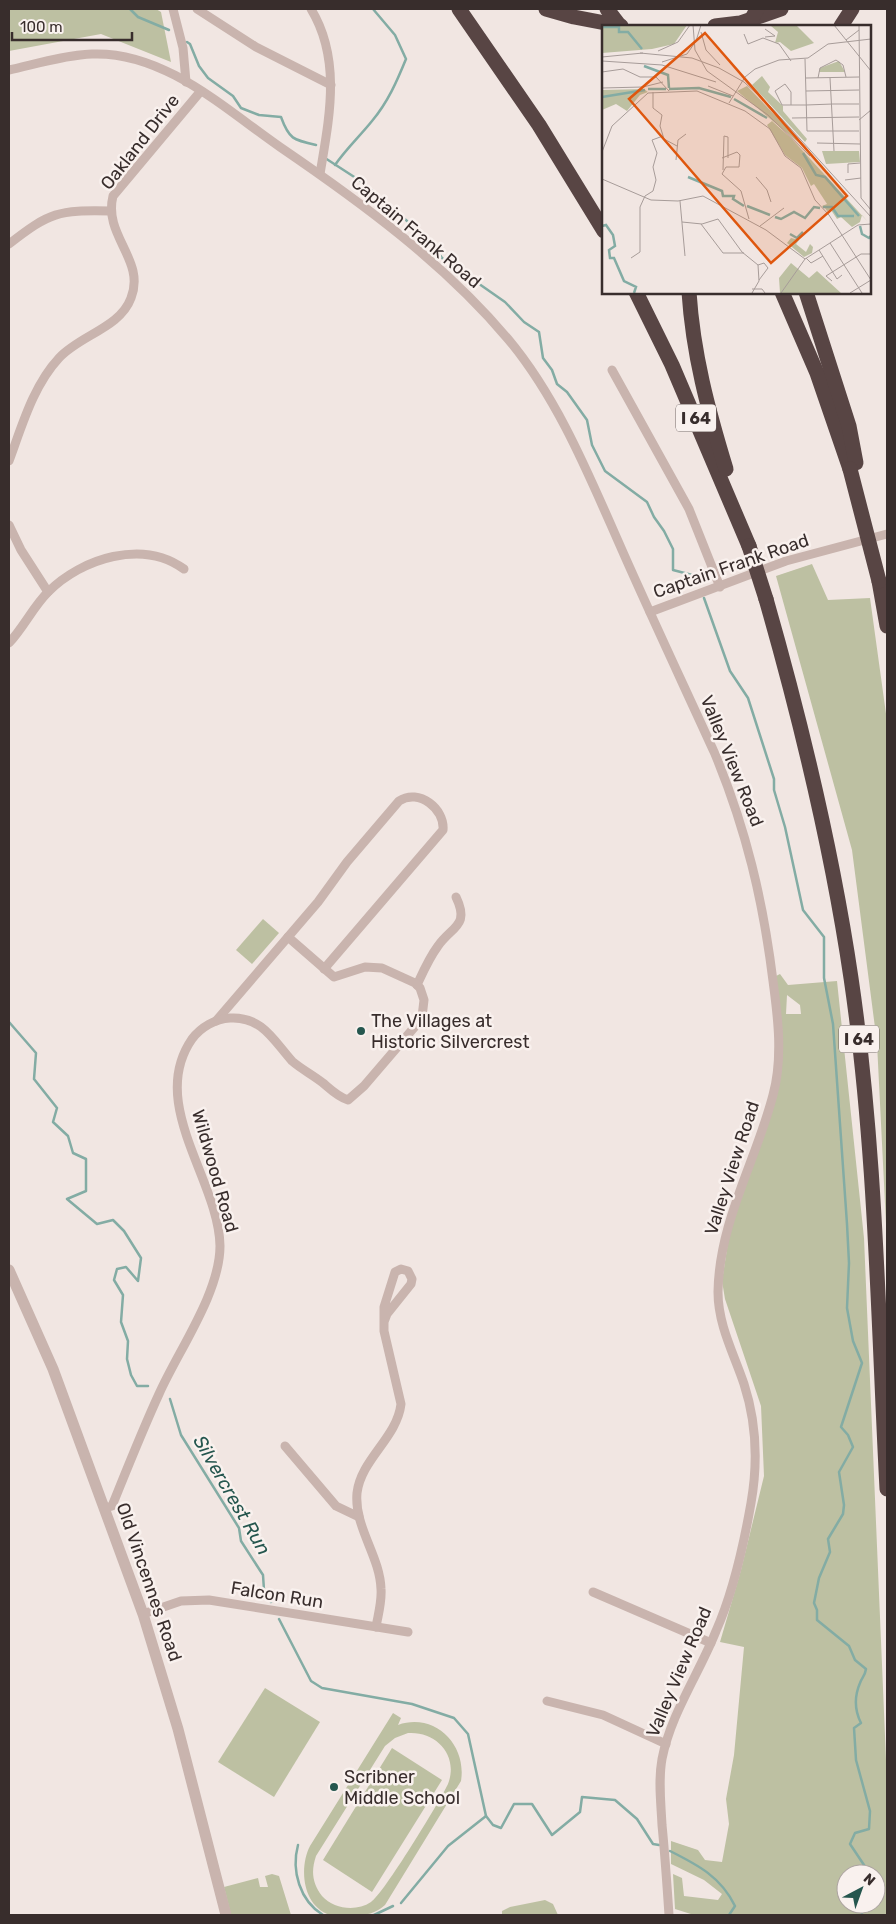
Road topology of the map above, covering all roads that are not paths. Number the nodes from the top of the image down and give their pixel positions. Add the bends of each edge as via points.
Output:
1 (173, 9) edge
2 (197, 9) edge
3 (311, 9) edge
4 (459, 9) edge
5 (546, 9) edge
6 (607, 9) edge
7 (757, 9) edge
8 (781, 9) edge
9 (852, 9) edge
10 (616, 25) edge
11 (620, 25) edge
12 (723, 25) edge
13 (749, 25) edge
14 (842, 25) edge
15 (9, 70) edge
16 (186, 82) junction
17 (331, 85) junction
18 (200, 92) junction
19 (320, 174) junction
20 (110, 211) junction
21 (602, 228) edge
22 (9, 244) edge
23 (637, 294) edge
24 (689, 294) edge
25 (783, 294) edge
26 (807, 294) edge
27 (612, 370) dead end
28 (12, 440) edge
29 (9, 461) edge
30 (853, 468) junction
31 (9, 524) edge
32 (887, 534) edge
33 (749, 546) junction
34 (184, 569) dead end
35 (720, 587) junction
36 (48, 592) junction
37 (650, 612) junction
38 (887, 626) edge
39 (9, 643) edge
40 (456, 897) dead end
41 (288, 937) junction
42 (324, 969) junction
43 (417, 985) junction
44 (216, 1021) junction
45 (9, 1270) edge
46 (384, 1322) junction
47 (285, 1446) dead end
48 (887, 1488) edge
49 (105, 1508) junction
50 (359, 1517) junction
51 (593, 1592) dead end
52 (143, 1614) junction
53 (376, 1627) junction
54 (408, 1632) dead end
55 (711, 1643) junction
56 (547, 1701) dead end
57 (666, 1744) junction
58 (226, 1915) edge
59 (669, 1915) edge

1 - 16 street
2 - 17 street via 256,47
3 - 17 street via 330,62
4 - 21 highway via 539,125
5 - 10 highway
6 - 11 highway, bridge
7 - 13 highway, bridge
8 - 12 highway via 740,23
9 - 14 highway
15 - 16 street, Captain Frank Road via 83,54 108,54 146,62
16 - 18 street, Captain Frank Road
17 - 19 street
18 - 19 street, Captain Frank Road
18 - 20 street, Oakland Drive via 118,190
19 - 37 street, Captain Frank Road via 437,267 478,304 510,341 562,422
20 - 22 street via 72,211 52,215
20 - 28 street, Oakland Drive via 134,273 130,300 118,317 78,342 55,363
23 - 33 highway, I 64 via 676,373
24 - 33 highway via 701,380
25 - 30 highway
26 - 30 highway via 849,426
27 - 35 street via 689,509
28 - 29 street, Oakland Drive
30 - 38 highway, bridge
31 - 36 street via 21,550
32 - 35 street, Captain Frank Road via 786,561
33 - 48 highway, I 64, bridge via 810,756 836,883 851,979 869,1151
34 - 36 street via 154,554 117,556 93,563
35 - 37 street, Captain Frank Road
36 - 39 street
37 - 55 street, Valley View Road via 715,754 745,834 768,944 778,1026 776,1082 759,1141 731,1215 718,1287 720,1312 751,1408 756,1471 744,1536 721,1620
40 - 43 street via 461,907 461,920 456,930 436,948
41 - 42 street
41 - 42 street via 400,801 418,796 438,810 444,823 439,836
41 - 44 street
42 - 43 street via 334,977 374,967
43 - 44 street via 424,1000 422,1017 351,1099 339,1096 293,1061 268,1031 252,1022 229,1018
44 - 49 street, Wildwood Road via 197,1033 186,1050 180,1071 179,1094 184,1132 216,1218 220,1246 217,1268 207,1299 159,1393 112,1506
45 - 49 street, Old Vincennes Road via 53,1369
46 - 46 street via 411,1284 408,1271 399,1269 394,1274 384,1307
46 - 50 street via 400,1412 395,1426 360,1482 357,1495
47 - 50 street via 336,1506
49 - 52 street, Old Vincennes Road
50 - 53 street via 381,1588
51 - 55 street
52 - 53 street, Falcon Run via 195,1599
52 - 58 street, Old Vincennes Road via 178,1728
53 - 54 street, Falcon Run
55 - 57 street, Valley View Road
56 - 57 street via 603,1715
57 - 59 street, Valley View Road via 660,1786

